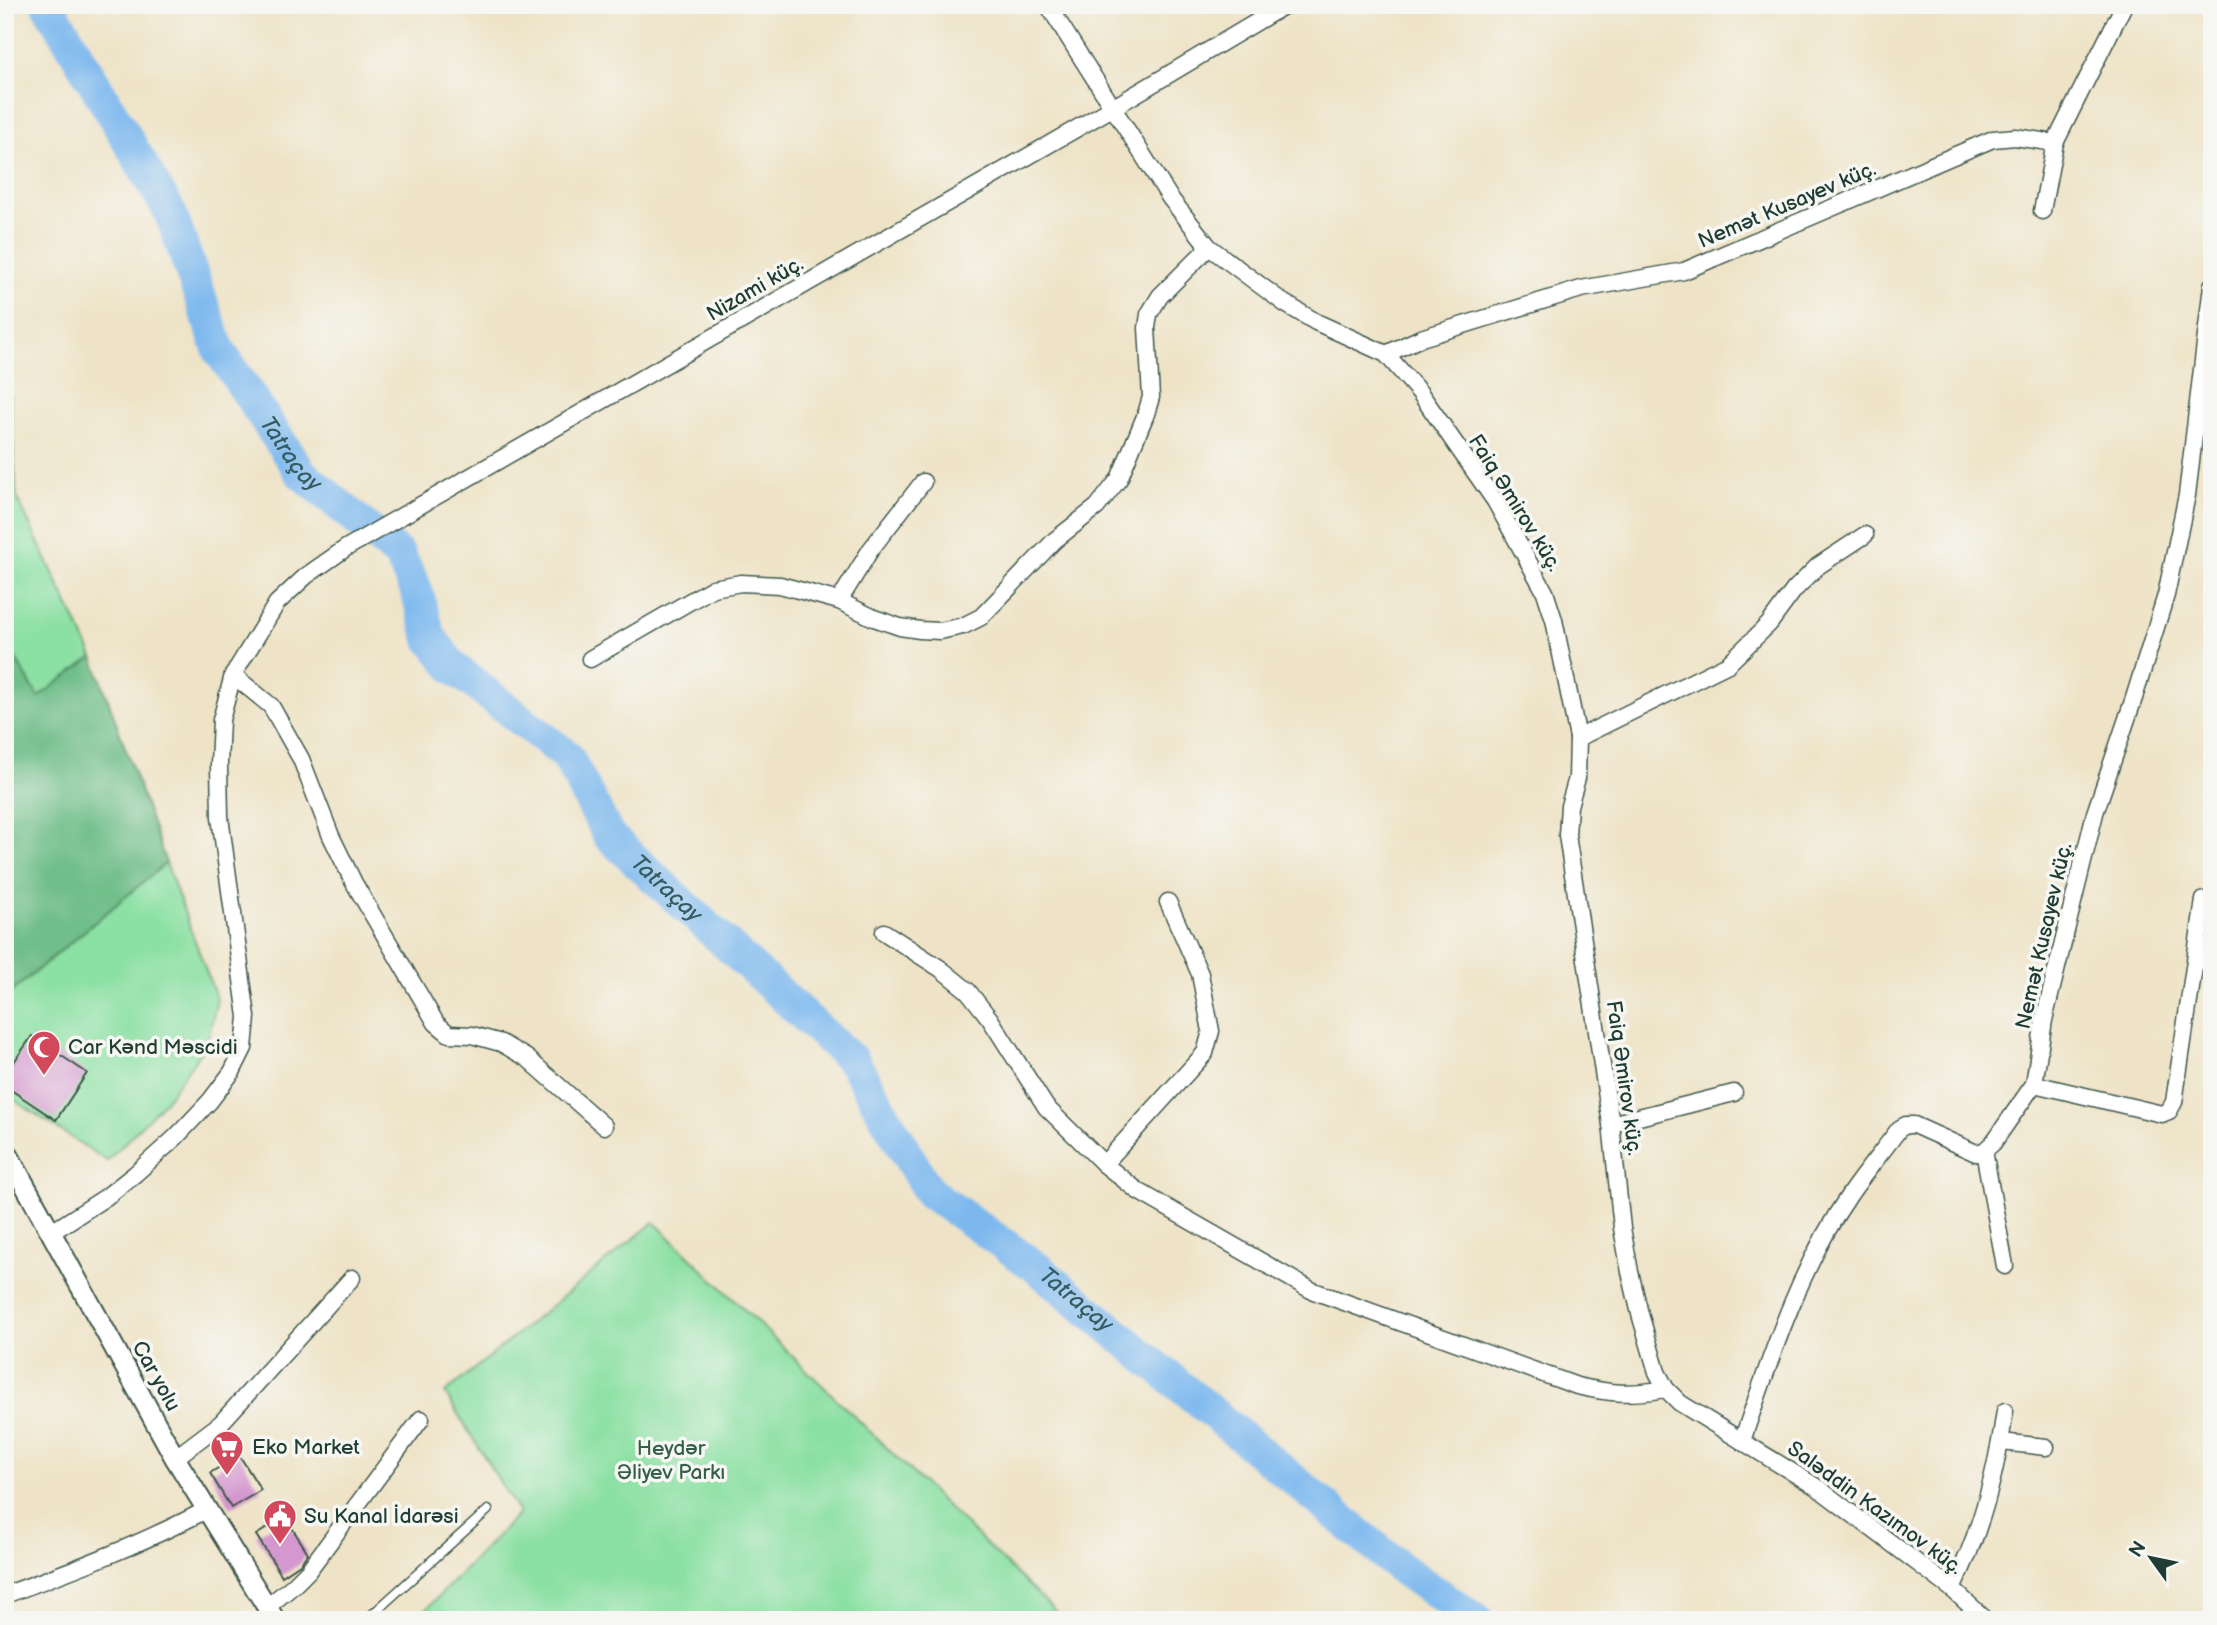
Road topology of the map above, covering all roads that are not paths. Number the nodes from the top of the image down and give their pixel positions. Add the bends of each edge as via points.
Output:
1 (1048, 5) edge
2 (1285, 5) edge
3 (2124, 5) edge
4 (1115, 107) junction
5 (2055, 143) junction
6 (2042, 211) dead end
7 (1209, 247) junction
8 (2212, 285) edge
9 (1386, 354) junction
10 (923, 482) dead end
11 (1865, 535) dead end
12 (839, 601) junction
13 (590, 659) dead end
14 (233, 676) junction
15 (1578, 738) junction
16 (2204, 900) dead end
17 (1168, 902) dead end
18 (884, 932) dead end
19 (2034, 1084) junction
20 (1734, 1093) dead end
21 (1611, 1124) junction
22 (604, 1126) dead end
23 (5, 1149) edge
24 (1984, 1151) junction
25 (1104, 1164) junction
26 (52, 1232) junction
27 (2005, 1266) dead end
28 (352, 1278) dead end
29 (1665, 1390) junction
30 (2005, 1411) dead end
31 (421, 1419) dead end
32 (1742, 1441) junction
33 (2001, 1442) junction
34 (2046, 1447) dead end
35 (175, 1458) junction
36 (206, 1510) junction
37 (488, 1510) dead end
38 (1952, 1589) junction
39 (5, 1595) edge
40 (271, 1614) edge
41 (366, 1620) edge
42 (1986, 1620) edge

1 - 4 street, Faiq Əmirov küç.
2 - 4 street, Nizami küç.
3 - 5 street
4 - 7 street, Faiq Əmirov küç. via 1170,198
4 - 14 street, Nizami küç. via 346,548 277,603
5 - 6 street
5 - 9 street, Nemət Kusayev küç. via 1993,139 1684,271 1581,289 1421,338
7 - 9 street, Faiq Əmirov küç. via 1283,303
7 - 12 street via 1160,296 1149,314 1149,405 1119,479 1097,507 1055,540 989,609 963,626 940,631 900,627
8 - 19 street, Nemət Kusayev küç. via 2187,495 2166,595 2095,813 2044,1020
9 - 15 street, Faiq Əmirov küç. via 1420,393 1495,501 1545,592
10 - 12 street
11 - 15 street via 1818,566 1728,664
12 - 13 street via 780,585 741,583 713,588
14 - 22 street via 277,716 302,759 354,883 436,1023 449,1034 501,1043 527,1058
14 - 26 street, Nizami küç. via 221,720 220,817 247,1017 244,1048 210,1101 176,1137 106,1197
15 - 21 street, Faiq Əmirov küç. via 1577,778 1567,835
16 - 19 street via 2169,1111 2162,1114
17 - 25 street via 1200,974 1212,1031 1206,1053
18 - 25 street via 968,991 1046,1107
19 - 24 street, Nemət Kusayev küç.
20 - 21 street
21 - 29 street, Faiq Əmirov küç. via 1630,1272
23 - 26 street, Car yolu
24 - 27 street
24 - 32 street via 1976,1153 1914,1125 1899,1129 1824,1236 1779,1334
25 - 29 street via 1138,1191 1311,1290 1577,1386 1632,1395
26 - 35 street, Car yolu
28 - 35 street via 220,1424
29 - 32 street, Saləddin Kazımov küç.
30 - 33 street
31 - 40 street
32 - 38 street, Saləddin Kazımov küç. via 1818,1488
33 - 34 street
33 - 38 street via 1982,1523
35 - 36 street, Car yolu
36 - 39 street via 112,1556
36 - 40 street, Car yolu
37 - 41 lane
38 - 42 street, Saləddin Kazımov küç.

